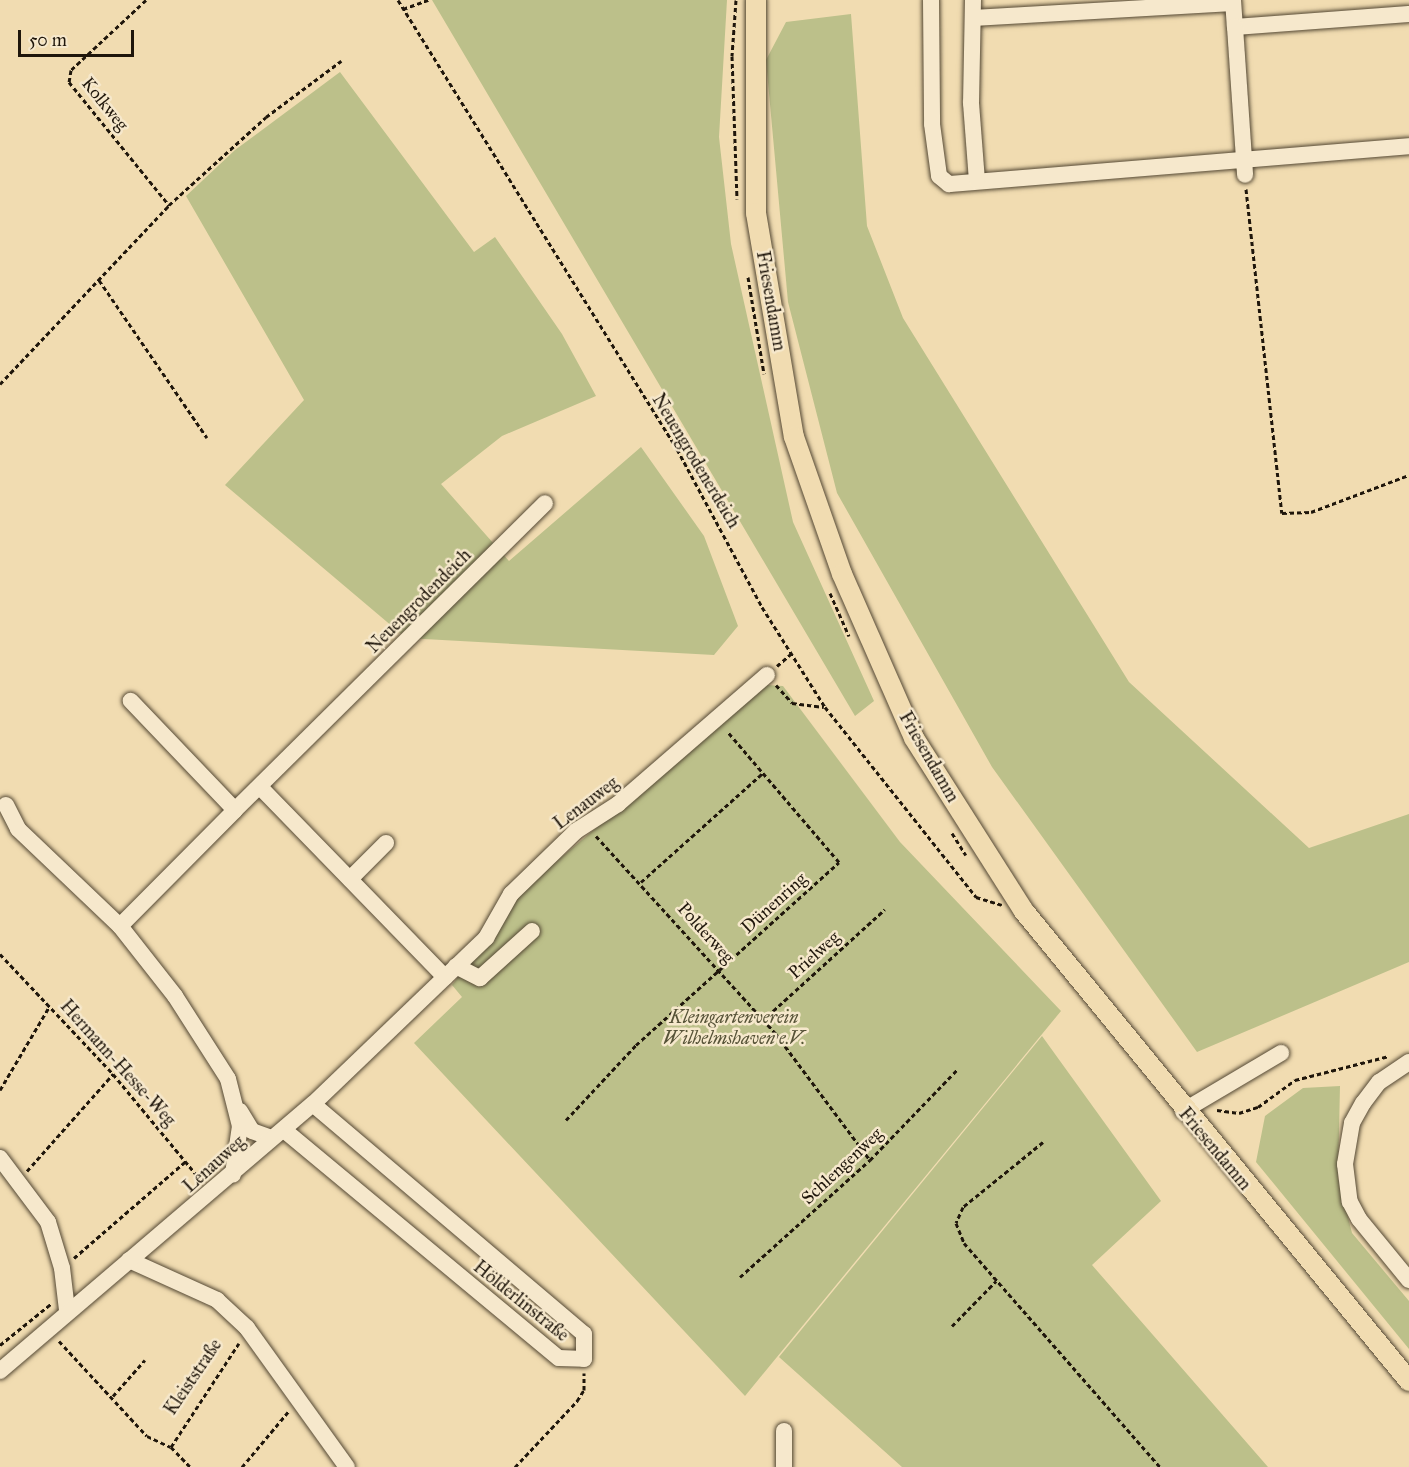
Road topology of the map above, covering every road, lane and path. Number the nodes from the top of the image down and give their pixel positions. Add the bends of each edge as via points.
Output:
1 (146, 0) edge
2 (398, 0) edge
3 (428, 0) edge
4 (756, 0) edge
5 (931, 0) edge
6 (973, 0) edge
7 (1233, 2) edge
8 (403, 9) junction
9 (1409, 14) edge
10 (973, 18) junction
11 (1235, 27) junction
12 (341, 61) dead end
13 (1409, 147) edge
14 (1245, 168) junction
15 (978, 181) junction
16 (169, 205) junction
17 (99, 280) junction
18 (0, 384) edge
19 (207, 438) dead end
20 (1409, 475) edge
21 (545, 503) dead end
22 (767, 675) joint
23 (131, 701) dead end
24 (825, 707) junction
25 (728, 732) dead end
26 (763, 773) junction
27 (261, 788) junction
28 (6, 805) dead end
29 (235, 810) junction
30 (585, 842) dead end
31 (386, 843) dead end
32 (350, 879) junction
33 (641, 882) junction
34 (1003, 905) dead end
35 (885, 909) dead end
36 (120, 926) junction
37 (532, 931) dead end
38 (0, 954) edge
39 (721, 969) junction
40 (451, 972) junction
41 (49, 1006) junction
42 (762, 1022) junction
43 (1281, 1053) dead end
44 (1403, 1058) edge
45 (957, 1070) dead end
46 (113, 1074) junction
47 (0, 1090) edge
48 (313, 1104) junction
49 (236, 1105) junction
50 (1258, 1107) dead end
51 (1184, 1111) junction
52 (567, 1120) dead end
53 (278, 1134) junction
54 (1043, 1142) dead end
55 (0, 1158) edge
56 (870, 1160) junction
57 (186, 1161) junction
58 (232, 1176) junction
59 (19, 1177) junction
60 (212, 1193) junction
61 (129, 1260) junction
62 (63, 1268) junction
63 (741, 1277) dead end
64 (1409, 1280) edge
65 (996, 1281) junction
66 (65, 1292) junction
67 (67, 1310) junction
68 (952, 1326) dead end
69 (48, 1328) junction
70 (247, 1328) junction
71 (0, 1345) edge
72 (584, 1359) junction
73 (145, 1360) dead end
74 (0, 1371) edge
75 (1409, 1381) edge
76 (112, 1397) junction
77 (298, 1399) junction
78 (784, 1431) dead end
79 (171, 1447) junction
80 (190, 1467) edge
81 (242, 1467) edge
82 (347, 1467) edge
83 (515, 1467) edge
84 (784, 1467) edge
85 (1160, 1467) edge

1 - 16 path, Kolkweg via 71,70 69,82
2 - 8 path, Neuengrodenerdeich
3 - 8 path
4 - 51 main road, Friesendamm via 756,213 794,437 842,574 914,738 1023,910
5 - 15 street via 929,54 939,176 949,184
6 - 10 street
7 - 10 street
7 - 11 street
8 - 24 path, Neuengrodenerdeich via 677,449 762,607
9 - 11 street
10 - 15 street via 971,103
11 - 14 street
12 - 16 path via 266,117
13 - 14 street
14 - 15 street
14 - 20 path via 1282,513 1311,513
16 - 17 path
17 - 18 path
17 - 19 path
21 - 27 street, Neuengrodendeich
22 - 24 path via 792,704
22 - 40 street, Lenauweg via 618,804 576,831 512,894 486,938
23 - 29 street
24 - 34 path, Neuengrodenerdeich via 976,897
25 - 26 path, Dünenring
26 - 33 path
26 - 39 path, Dünenring via 839,862
27 - 29 street, Neuengrodendeich
27 - 32 street
28 - 36 street via 18,829
29 - 36 street, Neuengrodendeich
30 - 33 path, Polderweg via 594,834
31 - 32 street
32 - 40 street
33 - 39 path, Polderweg
35 - 42 path, Prielweg
36 - 49 street via 175,996 228,1079
37 - 40 street via 480,978
38 - 41 path, Hermann-Hesse-Weg
39 - 42 path, Polderweg
39 - 52 path, Dünenring via 636,1045
40 - 48 street, Lenauweg
41 - 46 path, Hermann-Hesse-Weg
41 - 47 path
42 - 56 path, Polderweg
43 - 51 street
44 - 50 path via 1295,1080
44 - 64 street via 1362,1102 1345,1164 1350,1202 1359,1220
45 - 56 path, Schlengenweg
46 - 57 path, Hermann-Hesse-Weg
46 - 59 path
48 - 53 street, Lenauweg
48 - 72 street, Hölderlinstraße via 584,1334
49 - 53 street, Hölderlinstraße via 252,1131
49 - 58 street via 240,1150
51 - 75 main road, Friesendamm
53 - 58 street, Lenauweg
53 - 72 street, Hölderlinstraße via 559,1358
54 - 65 path via 963,1207 956,1222 964,1244
55 - 59 street
56 - 63 path, Schlengenweg
57 - 60 path, Hermann-Hesse-Weg
57 - 62 path
58 - 60 street, Lenauweg
59 - 62 street via 48,1222
60 - 61 street, Lenauweg
61 - 67 street, Lenauweg
61 - 70 street via 217,1300
62 - 66 street
65 - 68 path
65 - 85 path
66 - 67 street
66 - 71 path
67 - 69 street, Lenauweg
69 - 74 street, Lenauweg
69 - 76 path
70 - 77 street
70 - 79 path, Kleiststraße
72 - 83 path via 584,1390
73 - 76 path
76 - 79 path via 147,1436
77 - 81 path
77 - 82 street
78 - 84 street
79 - 80 path

